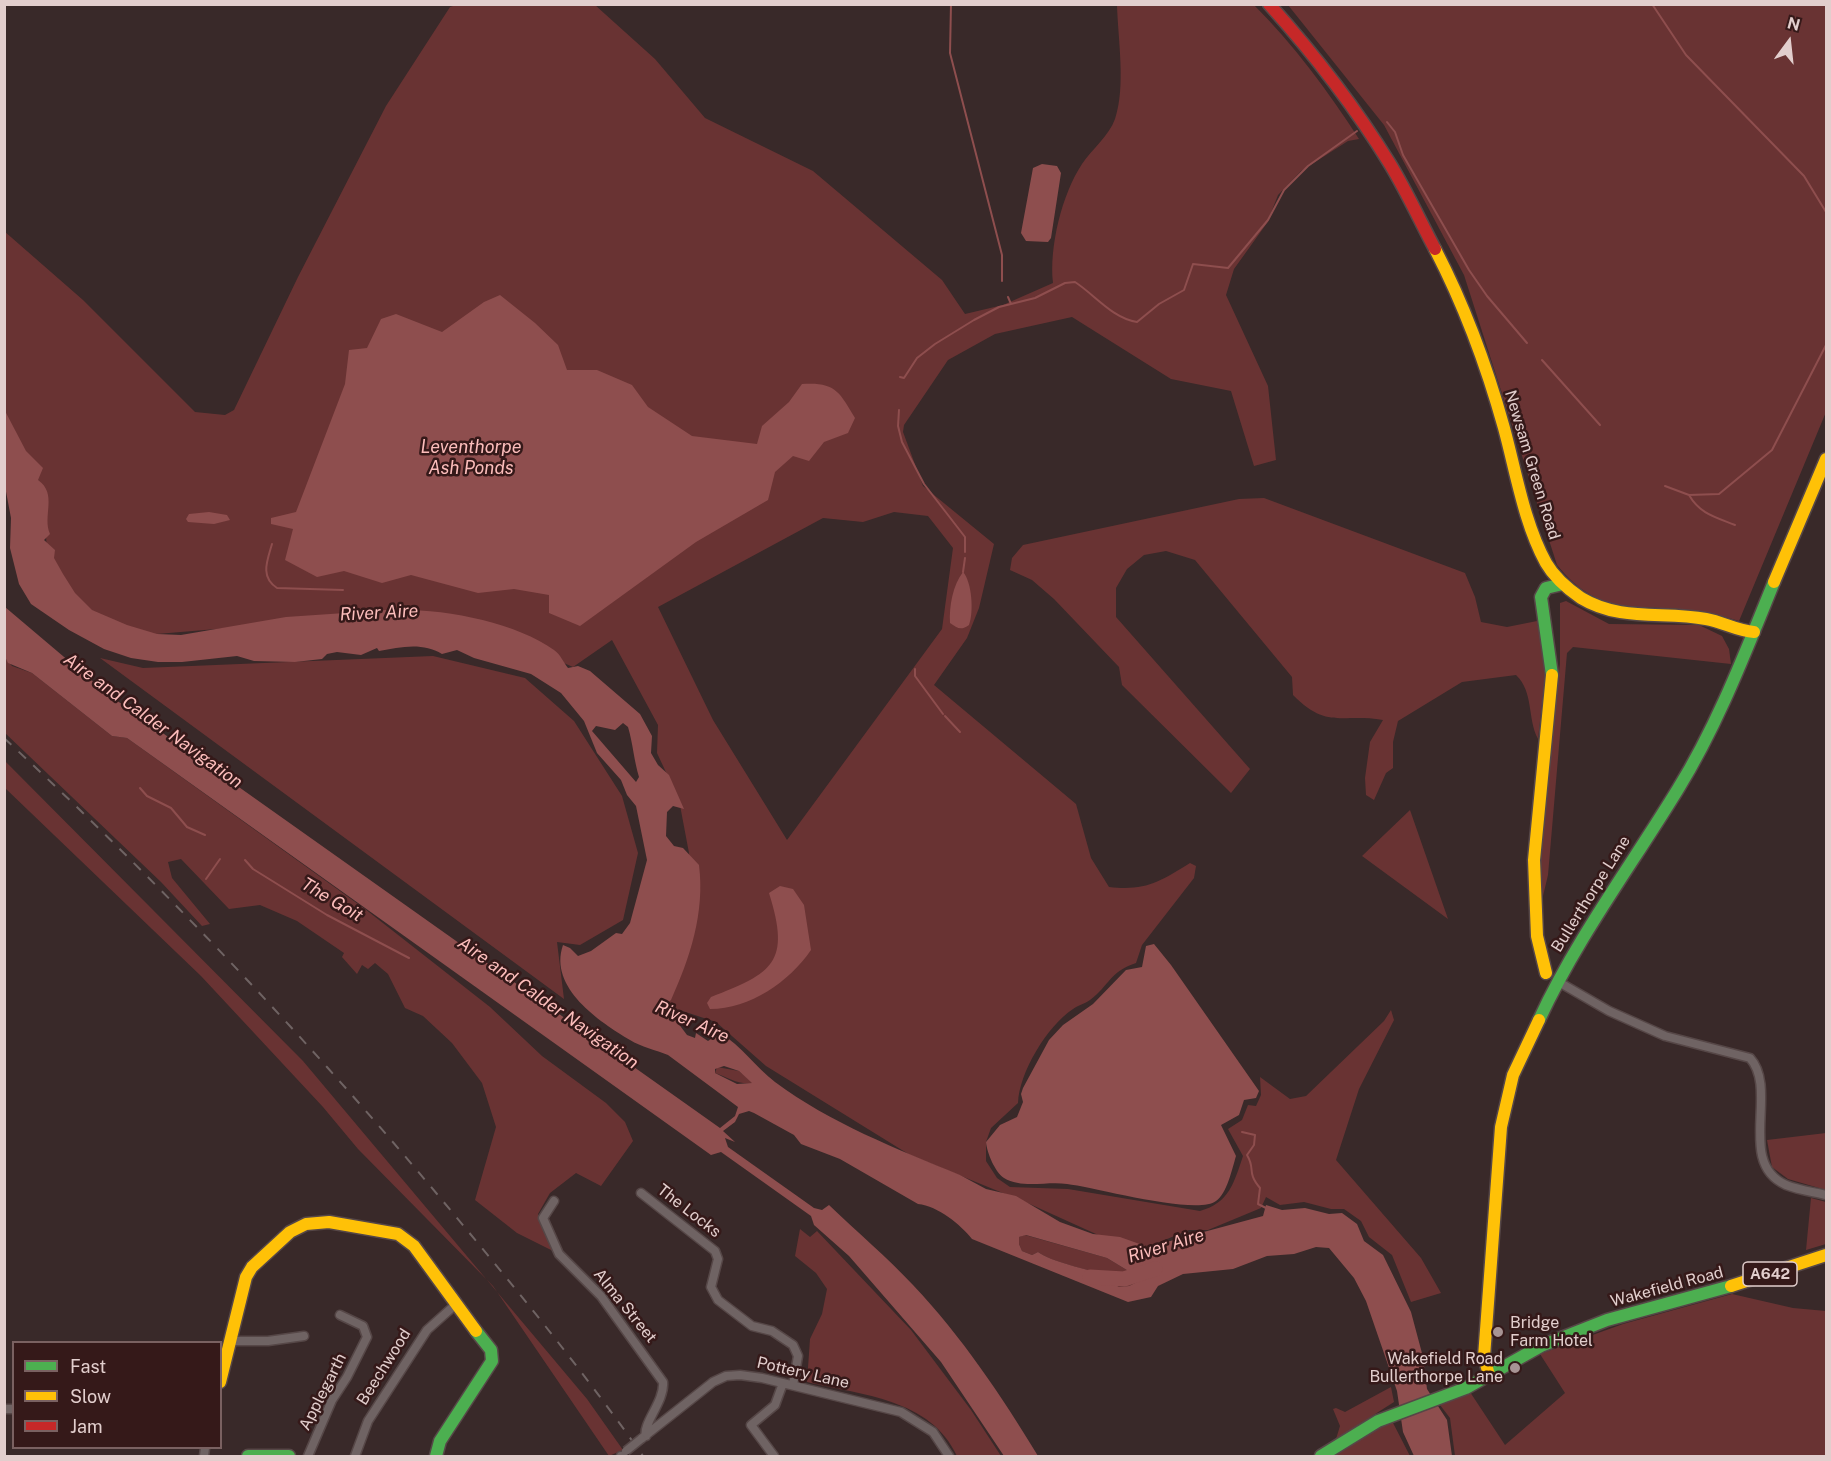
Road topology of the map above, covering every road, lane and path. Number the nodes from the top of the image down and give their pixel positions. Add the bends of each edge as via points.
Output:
1 (1269, 4) edge
2 (1827, 459) edge
3 (1563, 584) junction
4 (1754, 632) junction
5 (1546, 974) dead end
6 (1557, 981) junction
7 (641, 1193) dead end
8 (1827, 1195) edge
9 (554, 1201) dead end
10 (1827, 1255) edge
11 (455, 1305) junction
12 (340, 1315) dead end
13 (304, 1336) dead end
14 (230, 1341) junction
15 (222, 1373) edge
16 (1489, 1375) junction
17 (783, 1383) junction
18 (793, 1385) junction
19 (644, 1437) junction
20 (622, 1455) edge
21 (248, 1456) edge
22 (289, 1456) edge
23 (308, 1456) edge
24 (355, 1456) edge
25 (436, 1456) edge
26 (774, 1456) edge
27 (949, 1456) edge
28 (1321, 1456) edge

1 - 3 street, Newsam Green Road via 1307,46 1368,131 1437,253 1474,337 1500,412 1536,542 1547,565
2 - 4 street, Bullerthorpe Lane
3 - 4 street, Newsam Green Road via 1582,598 1626,615 1706,619
3 - 5 street via 1546,588 1541,597 1552,668 1533,874 1533,920
4 - 6 street, Bullerthorpe Lane via 1698,756
6 - 8 street via 1609,1011 1665,1036 1750,1058 1759,1067 1759,1137 1769,1173 1785,1185
6 - 16 street, Bullerthorpe Lane via 1513,1075 1502,1119 1484,1357
7 - 18 street, The Locks via 716,1251 718,1259 711,1287 718,1300 752,1326 772,1331 793,1345 798,1356
9 - 19 street, Alma Street via 543,1218 559,1254 601,1296 663,1382 662,1398
10 - 16 street, Wakefield Road / A642 via 1714,1292 1607,1320 1541,1346
11 - 14 street via 414,1246 398,1234 328,1222 306,1224 290,1232 252,1267
11 - 24 street, Beechwood via 427,1330 368,1421
11 - 25 street via 491,1350 492,1361 440,1441
12 - 23 street, Applegarth via 363,1326 366,1341 332,1400
13 - 14 street
14 - 15 street
16 - 28 street, A642 via 1439,1399 1378,1421
17 - 18 street, Pottery Lane
17 - 19 street, Pottery Lane via 726,1376
17 - 26 street via 775,1405 751,1425
18 - 27 street, Pottery Lane via 901,1412 933,1432
19 - 20 street, Pottery Lane, bridge
21 - 22 street

